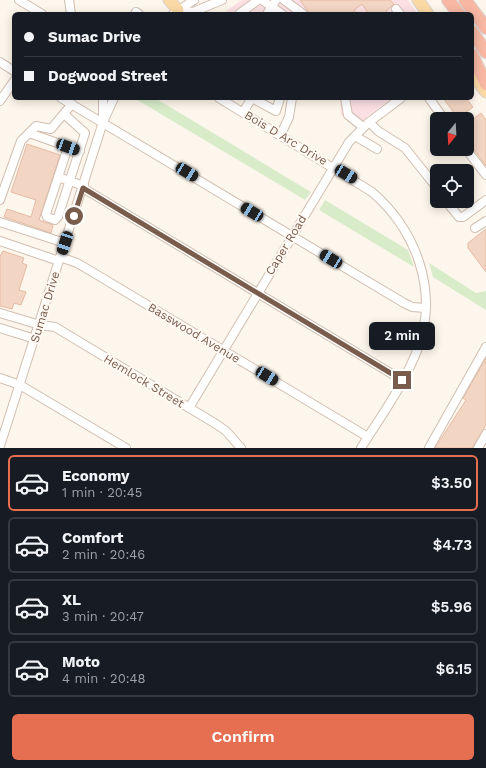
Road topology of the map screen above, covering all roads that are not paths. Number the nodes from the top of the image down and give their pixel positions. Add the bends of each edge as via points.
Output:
1 (69, 0) edge
2 (169, 0) edge
3 (194, 0) edge
4 (222, 0) edge
5 (227, 0) edge
6 (258, 0) edge
7 (262, 0) edge
8 (284, 0) edge
9 (418, 0) edge
10 (445, 0) edge
11 (448, 0) edge
12 (465, 0) edge
13 (22, 1) edge
14 (274, 3) edge
15 (39, 12) edge
16 (71, 12) edge
17 (176, 12) edge
18 (178, 12) edge
19 (193, 12) edge
20 (212, 12) edge
21 (242, 12) edge
22 (268, 12) edge
23 (281, 12) edge
24 (300, 12) edge
25 (427, 12) edge
26 (451, 12) edge
27 (457, 12) edge
28 (486, 28) edge
29 (474, 35) edge
30 (486, 52) edge
31 (474, 59) edge
32 (0, 62) edge
33 (12, 70) edge
34 (474, 77) edge
35 (12, 84) edge
36 (486, 84) edge
37 (486, 92) edge
38 (65, 100) edge
39 (103, 100) edge
40 (113, 100) edge
41 (222, 100) edge
42 (251, 100) edge
43 (256, 100) edge
44 (279, 100) edge
45 (292, 100) edge
46 (345, 100) edge
47 (430, 100) edge
48 (0, 101) edge
49 (391, 102) edge
50 (72, 104) junction
51 (243, 112) junction
52 (439, 112) edge
53 (64, 114) junction
54 (103, 122) junction
55 (366, 125) junction
56 (29, 133) junction
57 (281, 134) junction
58 (355, 136) junction
59 (68, 147) junction
60 (376, 149) dead end
61 (80, 151) junction
62 (471, 156) edge
63 (334, 167) junction
64 (0, 172) edge
65 (9, 175) junction
66 (486, 175) edge
67 (58, 177) junction
68 (430, 179) edge
69 (70, 181) junction
70 (84, 187) junction
71 (0, 200) edge
72 (486, 200) edge
73 (452, 208) edge
74 (486, 221) edge
75 (0, 222) edge
76 (475, 228) dead end
77 (292, 236) junction
78 (0, 241) edge
79 (65, 243) junction
80 (60, 259) junction
81 (257, 293) junction
82 (426, 308) junction
83 (0, 313) edge
84 (40, 325) junction
85 (0, 328) edge
86 (35, 339) junction
87 (486, 347) edge
88 (223, 350) junction
89 (0, 378) edge
90 (402, 380) junction
91 (20, 385) junction
92 (190, 408) junction
93 (486, 434) edge
94 (368, 437) junction
95 (0, 446) edge
96 (126, 448) edge
97 (241, 448) edge
98 (361, 448) edge
99 (429, 448) edge
100 (478, 448) edge

1 - 16 street
2 - 17 main road
3 - 18 street
4 - 19 street
5 - 20 street
6 - 21 street
7 - 14 street
8 - 24 street
9 - 25 main road
10 - 26 highway
11 - 27 highway
12 - 28 highway
13 - 15 street
14 - 22 street
14 - 23 street
29 - 30 highway
31 - 36 highway
32 - 33 street
34 - 37 main road
35 - 48 street
38 - 50 street
39 - 54 street, Sumac Drive
40 - 54 street, Sumac Drive
41 - 51 street, Bois D Arc Drive
42 - 51 street
43 - 44 street via 276,111
45 - 57 street via 289,117
46 - 55 street via 348,115
47 - 52 street
49 - 55 street, Caper Road
50 - 53 street
50 - 54 street
51 - 57 street, Bois D Arc Drive
53 - 56 street via 51,129 36,126
53 - 61 street via 85,133
54 - 70 street, Sumac Drive
54 - 77 street
55 - 58 street, Caper Road
55 - 68 street via 409,151
56 - 59 street
56 - 65 street via 21,141
57 - 63 street, Bois D Arc Drive
58 - 60 street
58 - 63 street, Caper Road
59 - 61 street
59 - 67 street
61 - 69 street
62 - 66 street
63 - 77 street, Caper Road
63 - 82 street, Bois D Arc Drive via 372,192 401,222 419,259 424,278
64 - 65 street
65 - 71 street
67 - 69 street
67 - 69 street via 46,214 49,219 57,220
69 - 70 street
70 - 79 street, Sumac Drive
70 - 81 street
72 - 73 street via 459,217
74 - 76 street
75 - 79 street
77 - 81 street, Caper Road
77 - 82 street via 404,303 412,307
78 - 80 street, Basswood Avenue
79 - 80 street, Sumac Drive
80 - 84 street, Sumac Drive
80 - 88 street, Basswood Avenue via 83,266
81 - 88 street, Caper Road
81 - 90 street
82 - 90 street, Bois D Arc Drive via 419,347
83 - 84 street, Hemlock Street
84 - 86 street, Sumac Drive
84 - 92 street, Hemlock Street via 55,328
85 - 86 street
86 - 91 street, Sumac Drive
87 - 99 street
88 - 92 street, Caper Road
88 - 94 street, Basswood Avenue
89 - 91 street
90 - 94 street, Bois D Arc Drive
91 - 95 street, Sumac Drive
91 - 96 street
92 - 97 street, Hemlock Street via 226,431
93 - 100 street
94 - 98 street, Bois D Arc Drive

